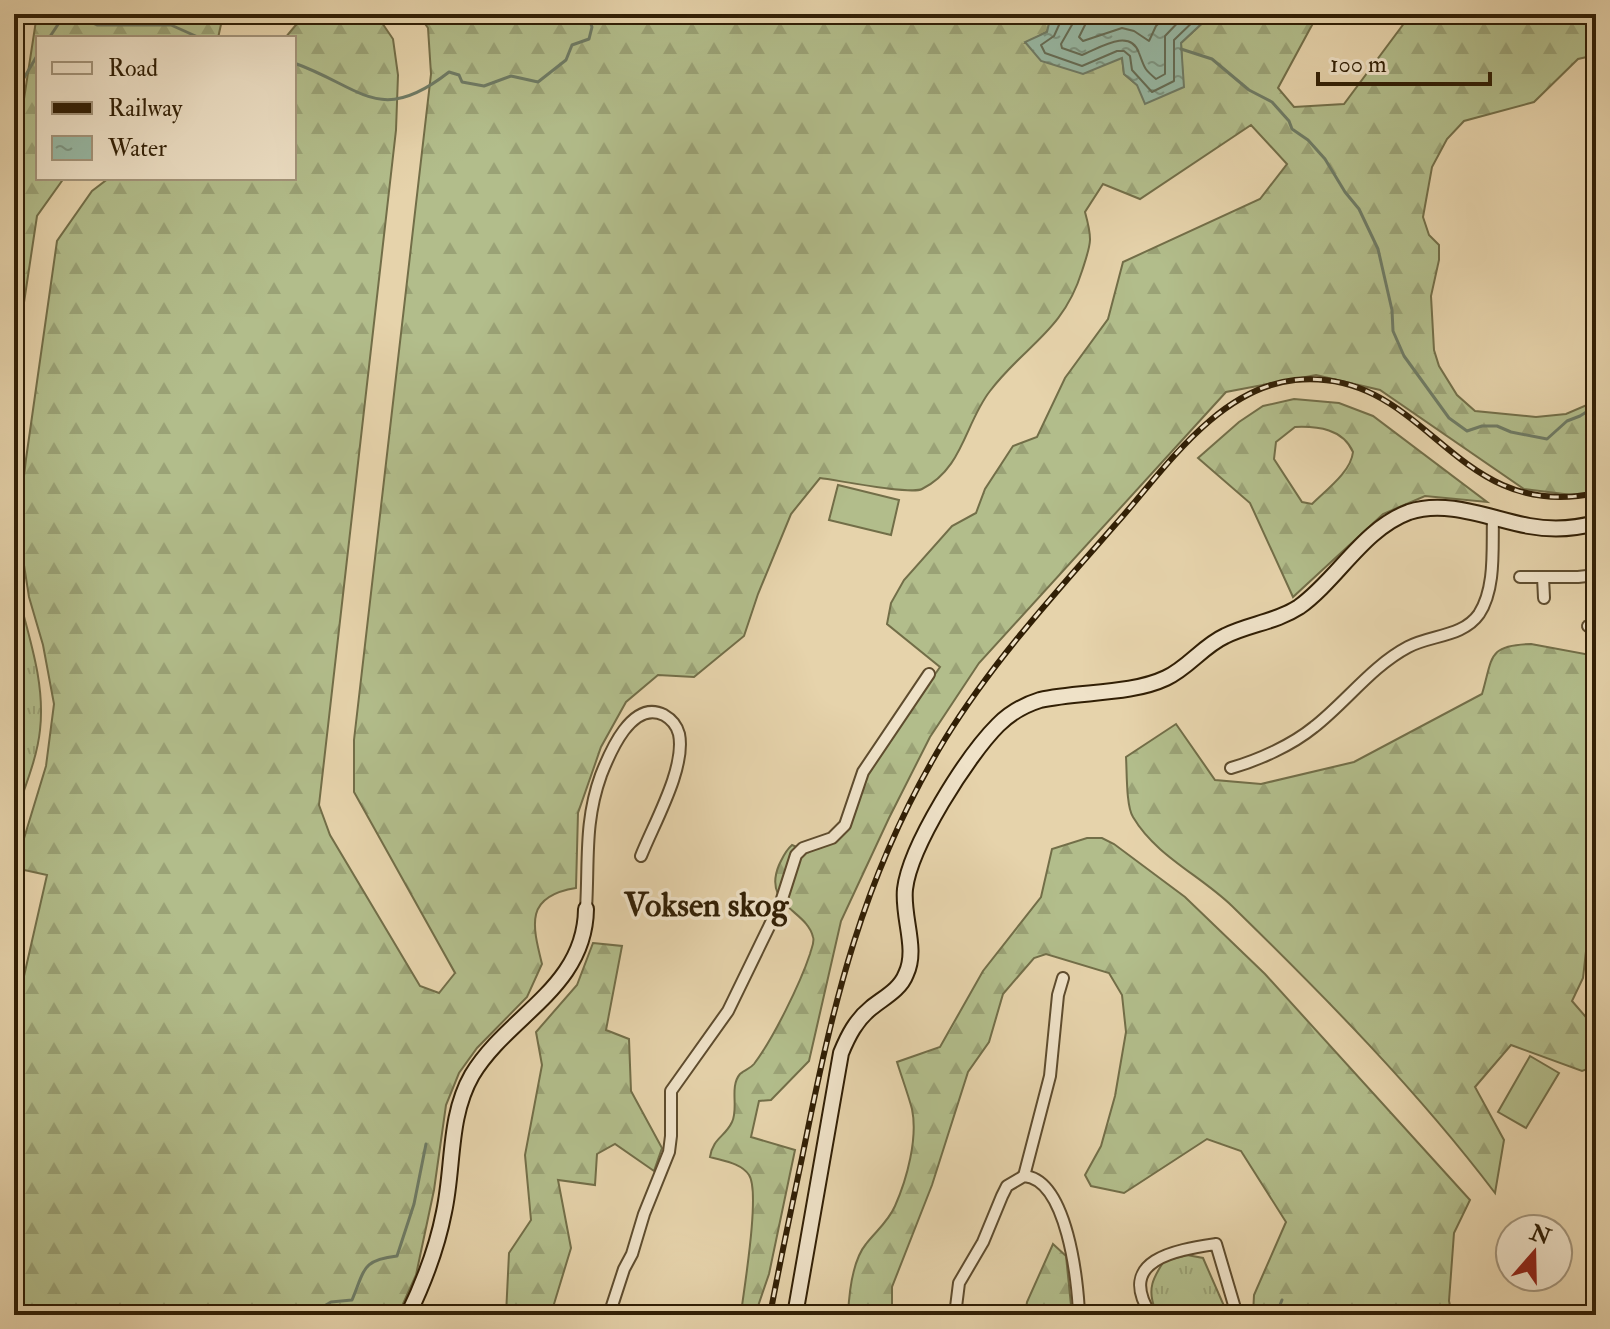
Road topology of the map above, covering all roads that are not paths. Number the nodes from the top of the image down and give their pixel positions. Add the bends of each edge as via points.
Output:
1 (1493, 518) junction
2 (1596, 523) edge
3 (1596, 575) edge
4 (1520, 577) dead end
5 (1543, 577) junction
6 (1544, 598) dead end
7 (929, 674) dead end
8 (1231, 768) dead end
9 (641, 856) dead end
10 (586, 909) joint
11 (1063, 978) dead end
12 (1024, 1176) junction
13 (408, 1315) edge
14 (609, 1315) edge
15 (795, 1315) edge
16 (955, 1315) edge
17 (1079, 1315) edge
18 (1151, 1315) edge
19 (1237, 1315) edge

1 - 2 street via 1555,528
1 - 8 street via 1490,582 1473,622 1409,646 1311,730
1 - 15 street via 1429,508 1397,517 1285,615 1222,637 1152,684 1026,705 986,738 913,860 905,891 907,974 859,1019 841,1053
3 - 5 street
4 - 5 street
5 - 6 street
7 - 14 street via 863,772 845,825 832,838 796,855 781,902 728,1011 671,1091 669,1152
9 - 10 street via 678,767 676,726 652,711 629,724 601,776 587,830
10 - 13 street via 582,940 565,975 489,1052 464,1091 441,1227
11 - 12 street via 1050,1076
12 - 16 street via 1007,1186 1002,1196 959,1283
12 - 17 street via 1046,1187 1064,1224
18 - 19 street via 1142,1287 1155,1259 1216,1244

